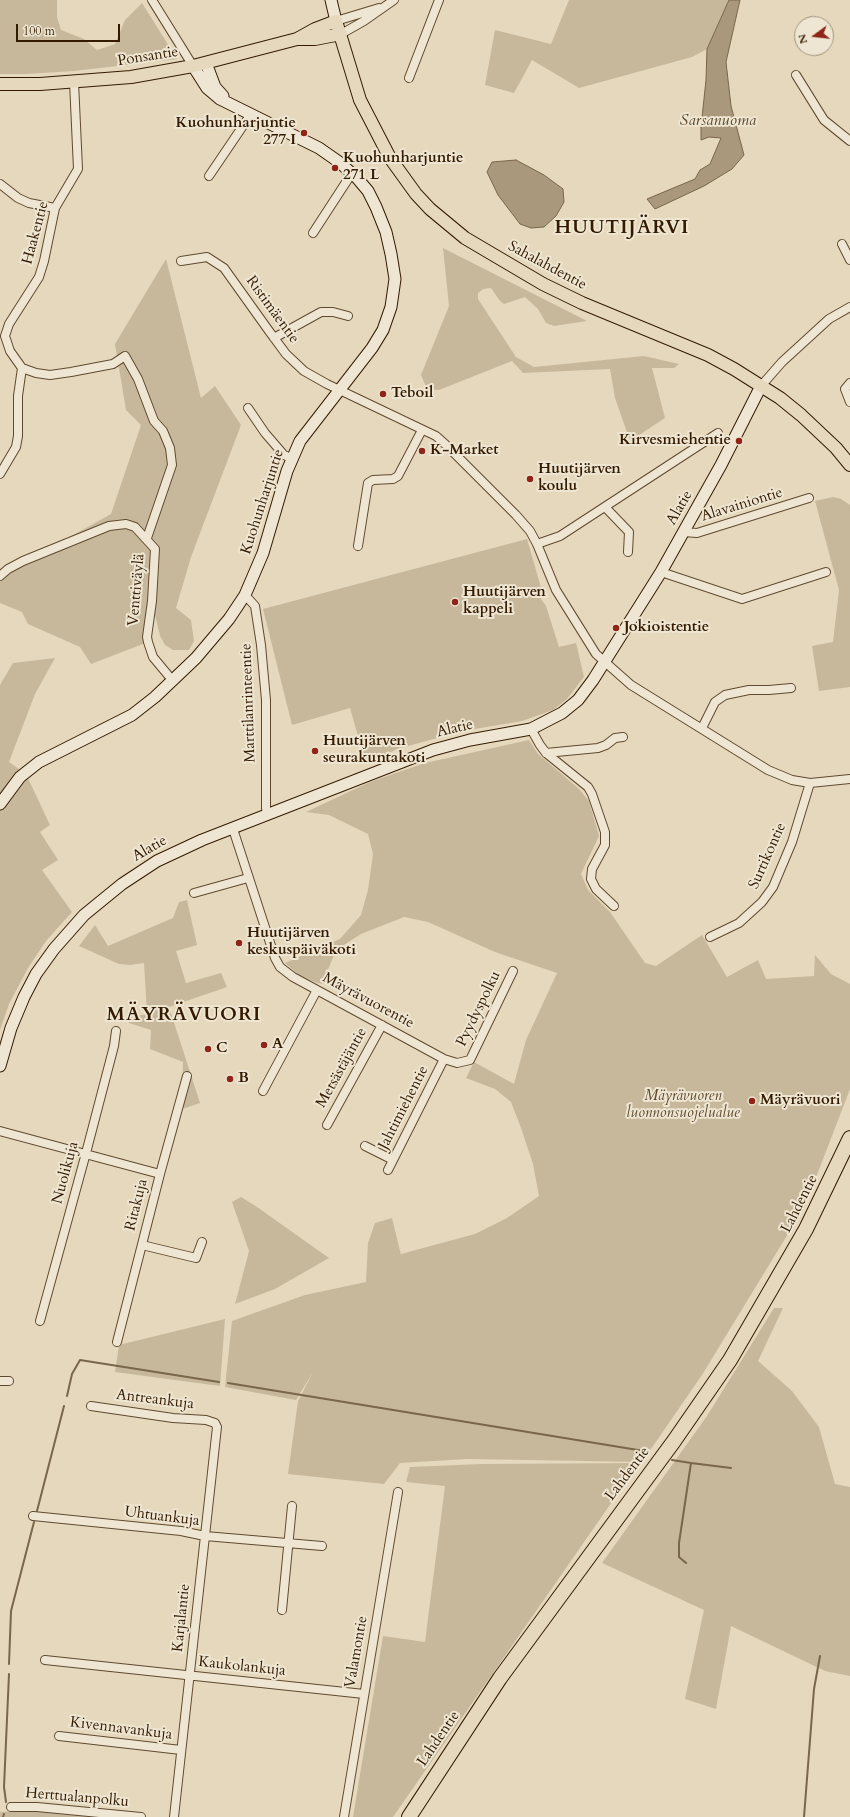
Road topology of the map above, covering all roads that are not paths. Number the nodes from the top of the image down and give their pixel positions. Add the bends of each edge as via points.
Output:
1 (152, 0) edge
2 (331, 0) edge
3 (394, 0) edge
4 (439, 0) edge
5 (384, 7) junction
6 (336, 20) junction
7 (341, 34) junction
8 (297, 39) junction
9 (206, 63) junction
10 (193, 66) junction
11 (796, 74) dead end
12 (409, 78) dead end
13 (74, 82) junction
14 (0, 84) edge
15 (231, 103) junction
16 (251, 114) junction
17 (850, 141) edge
18 (352, 173) junction
19 (209, 176) dead end
20 (0, 184) edge
21 (55, 208) junction
22 (313, 233) dead end
23 (842, 244) dead end
24 (850, 260) edge
25 (181, 261) dead end
26 (850, 307) edge
27 (348, 316) dead end
28 (2, 333) edge
29 (274, 338) junction
30 (22, 368) junction
31 (850, 383) edge
32 (761, 386) junction
33 (340, 390) junction
34 (850, 402) edge
35 (248, 408) dead end
36 (422, 430) junction
37 (718, 433) dead end
38 (291, 458) junction
39 (850, 465) edge
40 (0, 474) edge
41 (809, 498) dead end
42 (605, 507) junction
43 (683, 532) junction
44 (147, 538) junction
45 (537, 544) junction
46 (358, 546) dead end
47 (628, 552) dead end
48 (661, 572) junction
49 (826, 572) dead end
50 (0, 576) edge
51 (245, 594) junction
52 (604, 661) junction
53 (173, 681) junction
54 (791, 688) dead end
55 (702, 728) junction
56 (531, 729) junction
57 (623, 737) dead end
58 (546, 753) junction
59 (850, 779) edge
60 (810, 783) junction
61 (0, 804) edge
62 (267, 815) junction
63 (233, 829) junction
64 (248, 878) junction
65 (194, 893) dead end
66 (614, 906) dead end
67 (710, 937) dead end
68 (513, 971) dead end
69 (317, 990) junction
70 (382, 1024) junction
71 (116, 1031) dead end
72 (444, 1059) junction
73 (470, 1060) joint
74 (0, 1066) edge
75 (187, 1076) dead end
76 (263, 1091) dead end
77 (327, 1125) dead end
78 (0, 1131) edge
79 (850, 1138) edge
80 (365, 1146) dead end
81 (86, 1153) junction
82 (393, 1160) junction
83 (388, 1170) dead end
84 (160, 1174) junction
85 (202, 1242) dead end
86 (142, 1245) junction
87 (40, 1321) dead end
88 (117, 1342) dead end
89 (91, 1406) dead end
90 (214, 1423) joint
91 (398, 1492) dead end
92 (292, 1506) dead end
93 (34, 1516) dead end
94 (205, 1536) junction
95 (288, 1543) junction
96 (322, 1546) dead end
97 (282, 1610) dead end
98 (45, 1660) dead end
99 (190, 1675) junction
100 (364, 1694) junction
101 (59, 1736) dead end
102 (181, 1750) junction
103 (11, 1807) dead end
104 (141, 1817) edge
105 (174, 1817) edge
106 (344, 1817) edge
107 (409, 1817) edge

1 - 10 street
2 - 6 street, Sahalahdentie
3 - 5 street
4 - 12 street
5 - 6 street
5 - 7 street
6 - 7 main road, Sahalahdentie
6 - 8 main road, Ponsantie
7 - 8 main road, Ponsantie via 315,39
7 - 32 main road, Sahalahdentie via 360,100 383,146 416,194 447,224 488,253 543,284 582,303 708,355
8 - 9 main road, Ponsantie
9 - 10 main road, Ponsantie
9 - 15 street, Kuohunharjuntie via 215,86
10 - 13 main road, Ponsantie via 131,77
10 - 15 street, Kuohunharjuntie via 200,80 212,93
11 - 17 street via 824,120
13 - 14 main road, Ponsantie
13 - 21 street, Haakentie via 78,168
15 - 16 street, Kuohunharjuntie
16 - 18 street, Kuohunharjuntie via 320,148
16 - 19 street
18 - 22 street
18 - 33 street, Kuohunharjuntie via 368,192 376,207 391,254 394,279 391,306 383,330
20 - 21 street via 29,203
21 - 28 street, Haakentie via 39,277
23 - 24 street
25 - 29 street, Ristimäentie via 207,257 224,268
26 - 32 street via 829,319 782,362
27 - 29 street via 321,312
28 - 30 street, Haakentie
29 - 33 street, Ristimäentie via 304,371
30 - 40 street via 16,447
30 - 44 street via 50,375 113,364 125,356 138,379 154,421 163,431 170,448 172,465
31 - 34 street via 845,392
32 - 39 main road, Sahalahdentie via 801,415
32 - 43 street, Alatie
33 - 36 street
33 - 38 street, Kuohunharjuntie via 308,428
35 - 38 street via 265,433 284,455
36 - 45 street via 436,436 445,444 516,515
36 - 46 street via 398,476 393,479 372,480 368,483
37 - 42 street
38 - 51 street, Kuohunharjuntie via 263,553
41 - 43 street, Alavainiontie via 697,534
42 - 45 street via 560,536
42 - 47 street via 629,532
43 - 48 street, Alatie
44 - 50 street, Venttiväylä via 135,527 126,524 108,526 23,561
44 - 53 street, Venttiväylä via 155,548 147,637 153,657
45 - 52 street via 556,590 596,654
48 - 49 street via 742,598
48 - 52 street, Alatie
51 - 53 street, Kuohunharjuntie via 220,630
51 - 62 street, Marttilanrinteentie via 255,606 262,645 266,700
52 - 55 street via 631,685
52 - 56 street, Alatie via 578,700 562,713
53 - 61 street, Kuohunharjuntie via 132,715 39,762 20,777
54 - 55 street via 749,690 725,695 716,702
55 - 60 street via 768,770 792,780
56 - 58 street
56 - 62 street, Alatie via 470,740 433,750
57 - 58 street via 615,738 598,748
58 - 66 street via 588,787 592,794 605,832 606,845 592,869 591,879 596,889
59 - 60 street
60 - 67 street, Surtikontie via 792,842 773,887 762,902 739,924
62 - 63 street, Alatie
63 - 64 street, Mäyrävuorentie
63 - 74 street, Alatie via 157,861 122,884 68,930 36,974 24,996
64 - 65 street
64 - 69 street, Mäyrävuorentie via 280,967
68 - 73 street, Pyydyspolku
69 - 70 street, Mäyrävuorentie
69 - 76 street
70 - 72 street, Mäyrävuorentie
70 - 77 street, Metsästäjäntie
71 - 81 street, Nuolikuja
72 - 73 street, Mäyrävuorentie via 457,1063
72 - 82 street, Jahtimiehentie
75 - 84 street, Ritakuja
78 - 81 street
79 - 107 highway, Lahdentie via 806,1229 730,1360 674,1441 500,1678
80 - 82 street
81 - 84 street
81 - 87 street, Nuolikuja
82 - 83 street, Jahtimiehentie
84 - 86 street, Ritakuja
85 - 86 street via 196,1258
86 - 88 street, Ritakuja
89 - 90 street, Antreankuja
90 - 94 street, Karjalantie via 217,1427
91 - 100 street, Valamontie
92 - 95 street
93 - 94 street, Uhtuankuja via 181,1531
94 - 95 street, Uhtuankuja
94 - 99 street, Karjalantie
95 - 96 street, Uhtuankuja
95 - 97 street
98 - 99 street, Kaukolankuja
99 - 100 street, Kaukolankuja
99 - 102 street, Karjalantie
100 - 106 street, Valamontie
101 - 102 street, Kivennavankuja
102 - 105 street, Karjalantie
103 - 104 street, Herttualanpolku

